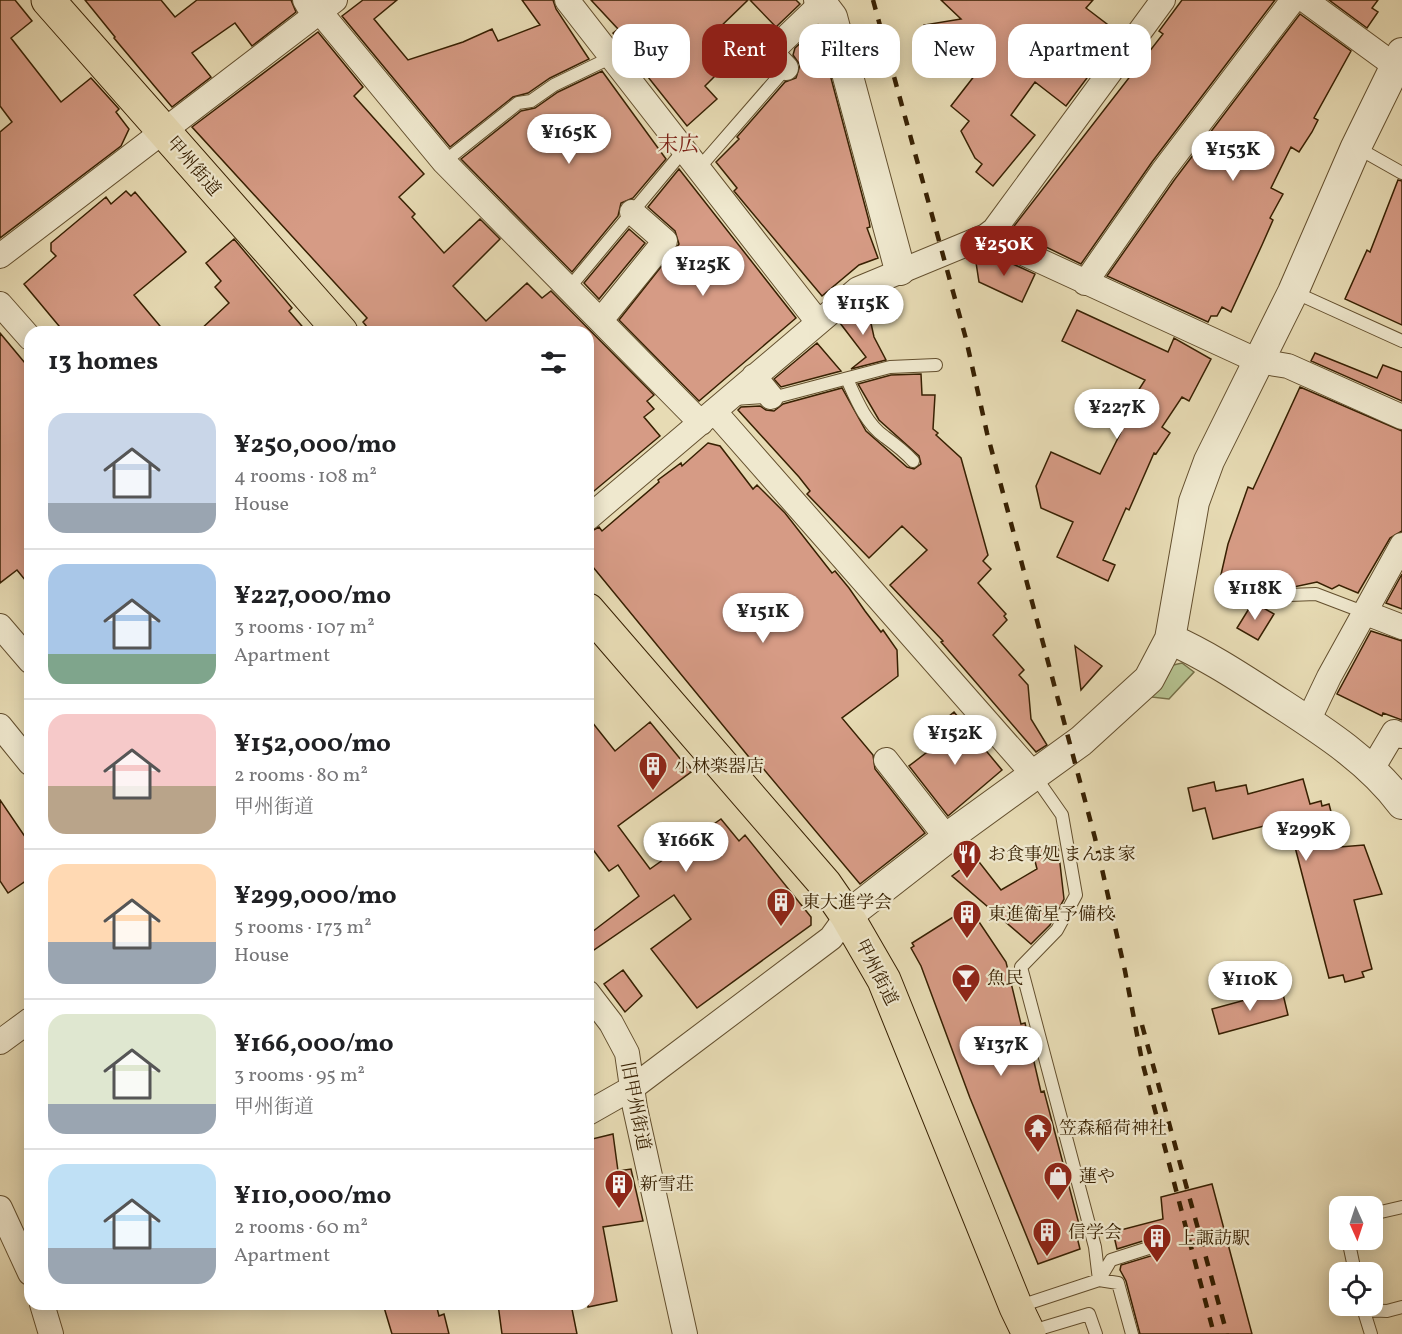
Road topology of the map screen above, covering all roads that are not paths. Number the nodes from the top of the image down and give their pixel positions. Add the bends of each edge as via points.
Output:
1 (48, 0) edge
2 (567, 0) edge
3 (1163, 0) edge
4 (1293, 0) edge
5 (1305, 0) edge
6 (821, 2) edge
7 (320, 4) edge
8 (787, 36) edge
9 (612, 57) joint
10 (1398, 59) edge
11 (628, 78) edge
12 (776, 78) edge
13 (164, 131) junction
14 (1356, 147) junction
15 (692, 159) junction
16 (444, 162) junction
17 (1402, 173) edge
18 (632, 212) junction
19 (986, 236) junction
20 (0, 256) edge
21 (900, 270) junction
22 (1084, 283) junction
23 (569, 288) junction
24 (1293, 292) junction
25 (0, 304) edge
26 (601, 320) junction
27 (818, 322) junction
28 (336, 326) edge
29 (24, 331) edge
30 (1402, 341) edge
31 (1258, 361) junction
32 (936, 364) dead end
33 (754, 376) junction
34 (848, 379) junction
35 (771, 397) junction
36 (714, 411) junction
37 (1402, 417) edge
38 (913, 461) dead end
39 (594, 514) edge
40 (1402, 545) edge
41 (1289, 595) dead end
42 (1366, 613) junction
43 (594, 617) edge
44 (0, 626) edge
45 (1402, 627) edge
46 (1170, 639) junction
47 (24, 654) edge
48 (1308, 721) junction
49 (0, 726) edge
50 (1402, 736) edge
51 (24, 756) edge
52 (886, 760) dead end
53 (1372, 769) junction
54 (1034, 775) junction
55 (1402, 804) edge
56 (947, 838) junction
57 (848, 916) junction
58 (594, 1001) edge
59 (24, 1024) edge
60 (0, 1042) edge
61 (632, 1088) junction
62 (594, 1110) edge
63 (1402, 1207) edge
64 (0, 1208) edge
65 (1383, 1211) edge
66 (1161, 1244) dead end
67 (24, 1260) edge
68 (1099, 1280) junction
69 (1402, 1307) edge
70 (44, 1310) edge
71 (1383, 1310) edge
72 (1365, 1316) edge
73 (1024, 1324) edge
74 (51, 1334) edge
75 (685, 1334) edge
76 (1096, 1334) edge
77 (1132, 1334) edge
78 (1371, 1334) edge

1 - 13 highway, 甲州街道
2 - 9 street
3 - 19 street
4 - 22 street
5 - 10 street
6 - 8 street
6 - 21 street via 832,16
7 - 13 street
7 - 16 street
9 - 16 lane via 554,85 531,101 518,103
10 - 14 street
11 - 15 street
12 - 15 lane
13 - 20 street
13 - 28 highway, 甲州街道
14 - 17 lane
14 - 24 street
15 - 18 lane
15 - 27 street
16 - 23 street
18 - 23 lane
18 - 26 street via 665,241
19 - 21 street
19 - 22 street
21 - 27 street via 858,289
22 - 31 street
23 - 26 street
24 - 30 lane
24 - 31 street
25 - 29 street
26 - 36 street
27 - 33 street
31 - 37 street via 1288,366
31 - 46 street via 1209,461 1194,502
32 - 34 lane via 890,367
33 - 35 street
33 - 36 street
34 - 35 lane
34 - 38 lane via 859,407 884,437 896,442
35 - 36 lane
36 - 39 street
36 - 54 street
40 - 42 street
41 - 42 lane via 1316,594
42 - 45 street
42 - 48 street
43 - 57 highway, 甲州街道 via 825,884
44 - 47 street
46 - 48 street via 1200,652
46 - 54 street via 1149,679 1081,741
48 - 53 street
49 - 51 street
50 - 53 street via 1394,732
52 - 56 street
53 - 55 street
54 - 56 street
54 - 68 lane via 1062,815 1076,895 1057,930 1021,967 1095,1247
56 - 57 street
57 - 61 street via 831,938
57 - 73 highway, 甲州街道 via 884,980
58 - 61 street, 旧甲州街道 via 627,1053
59 - 60 street
61 - 62 street
61 - 75 street, 旧甲州街道
63 - 65 lane
64 - 67 street
66 - 68 lane via 1111,1260
68 - 73 lane
68 - 77 lane via 1118,1283
69 - 71 lane
70 - 74 street
72 - 78 lane
73 - 76 lane via 1089,1314

